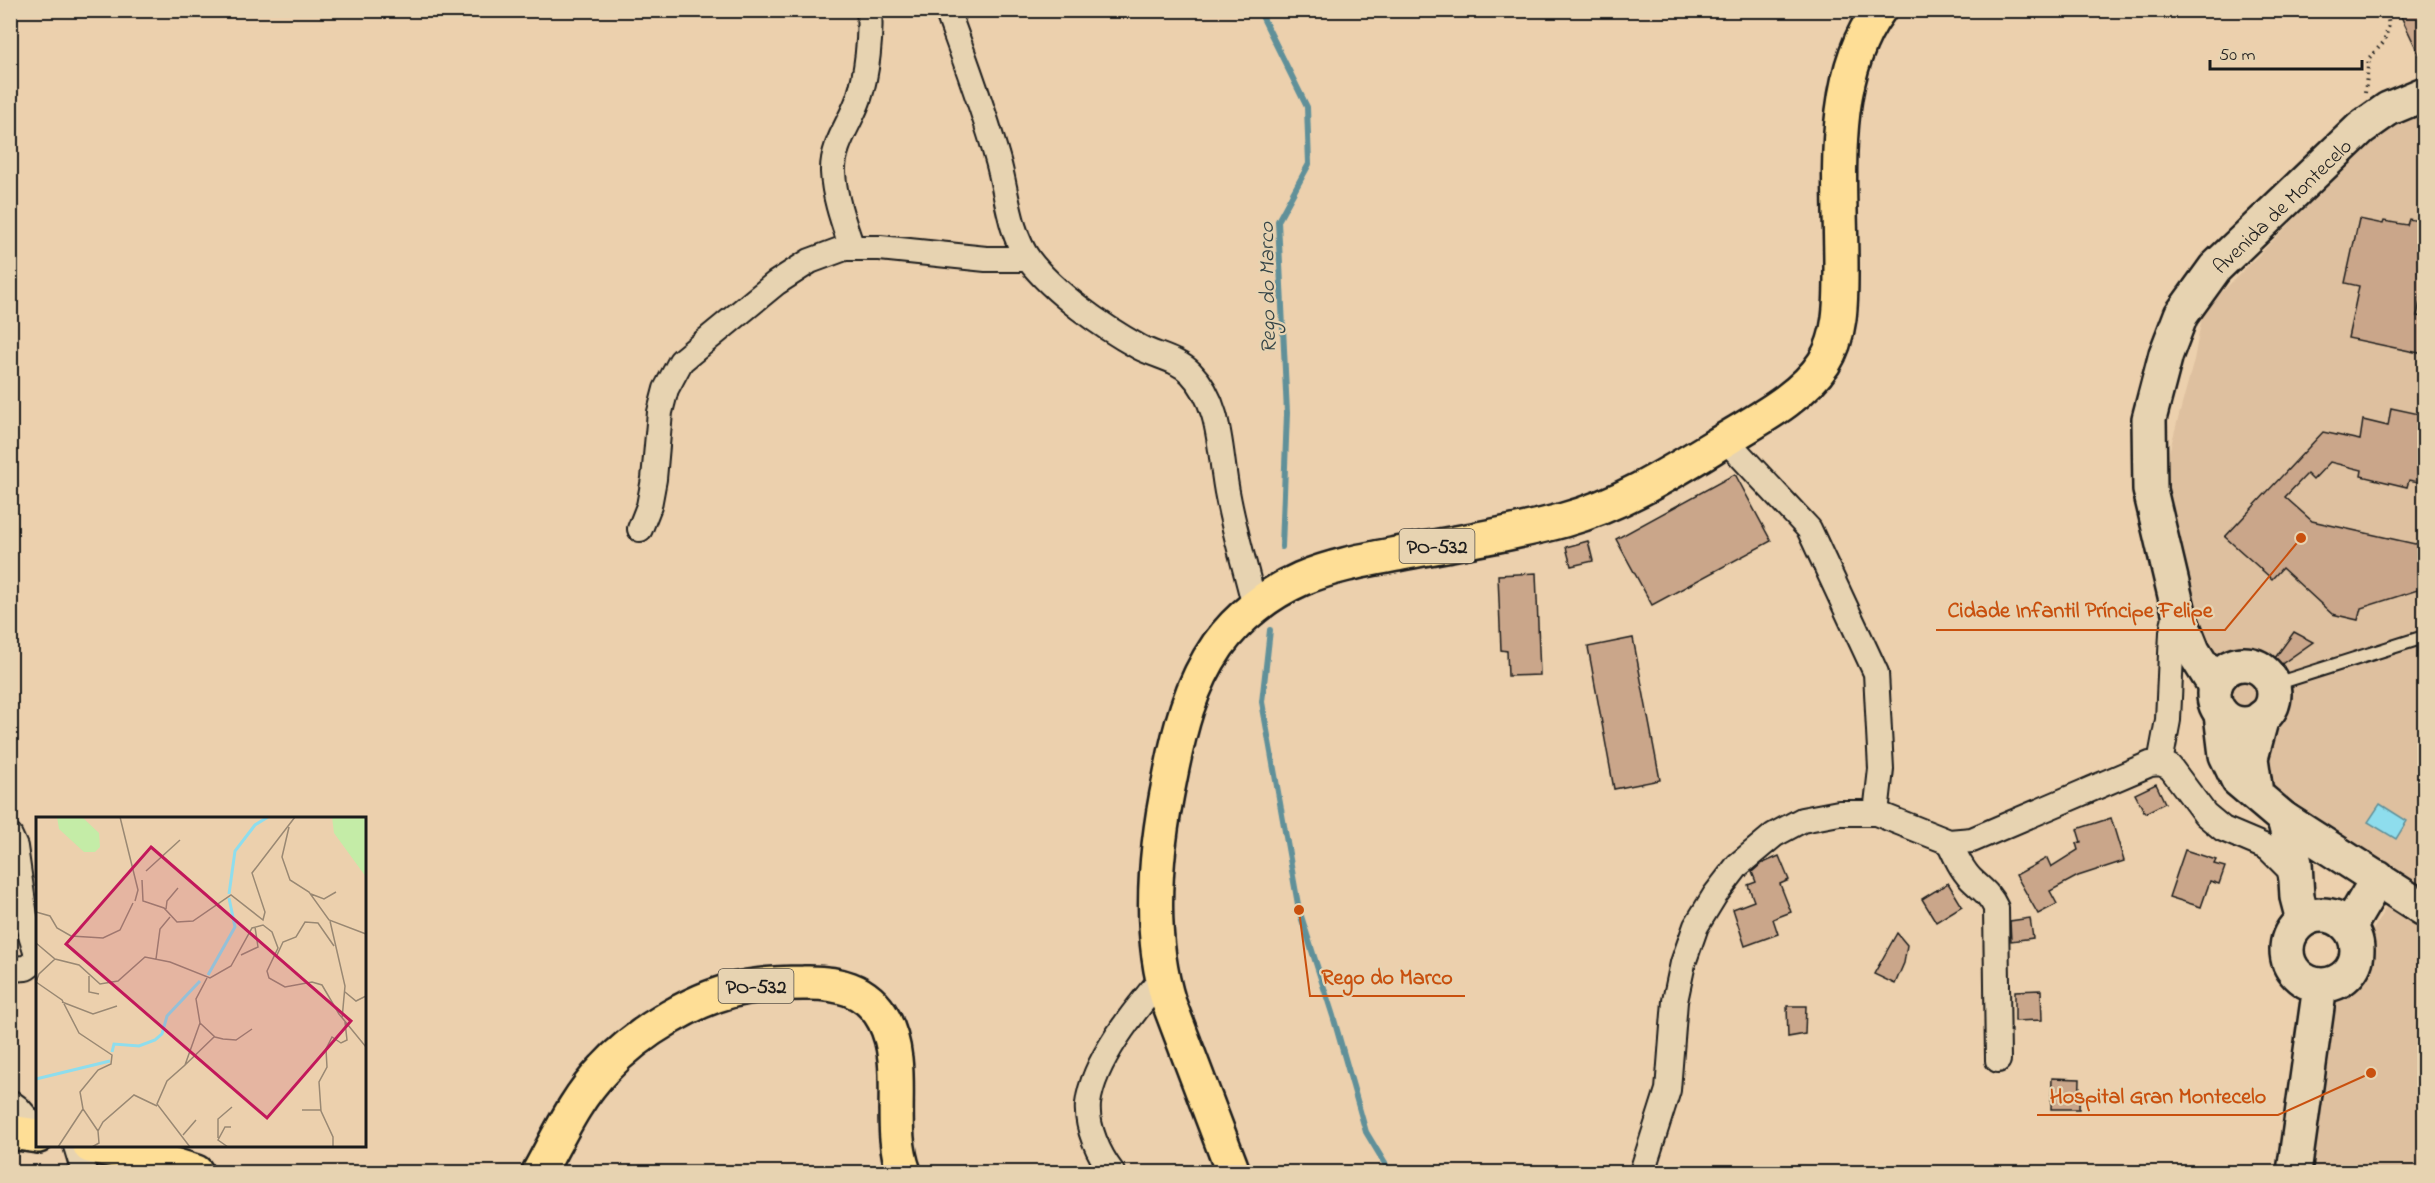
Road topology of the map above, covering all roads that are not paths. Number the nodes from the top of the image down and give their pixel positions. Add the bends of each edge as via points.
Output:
1 (869, 10) edge
2 (947, 10) edge
3 (1879, 10) edge
4 (2424, 94) edge
5 (852, 248) junction
6 (1028, 259) junction
7 (1725, 440) junction
8 (640, 529) dead end
9 (1255, 607) junction
10 (2181, 618) junction
11 (2424, 637) edge
12 (2244, 665) junction
13 (2272, 685) junction
14 (2218, 700) junction
15 (2262, 717) junction
16 (2160, 763) junction
17 (2269, 806) junction
18 (1876, 813) junction
19 (10, 836) edge
20 (2242, 837) junction
21 (1949, 842) junction
22 (2378, 878) junction
23 (2300, 908) junction
24 (2424, 909) edge
25 (2349, 927) junction
26 (36, 952) edge
27 (36, 961) edge
28 (10, 969) edge
29 (1162, 978) junction
30 (2320, 986) junction
31 (1998, 1060) dead end
32 (10, 1102) edge
33 (36, 1129) edge
34 (10, 1132) edge
35 (36, 1136) edge
36 (76, 1147) edge
37 (95, 1147) edge
38 (540, 1172) edge
39 (84, 1173) edge
40 (195, 1173) edge
41 (904, 1173) edge
42 (1112, 1173) edge
43 (1233, 1173) edge
44 (1642, 1173) edge
45 (2294, 1173) edge

1 - 5 street via 859,98 836,150 833,171
2 - 6 street via 998,161 1012,223
3 - 7 main road, PO-532 via 1855,52 1845,91 1841,279 1834,341 1824,363 1806,383
4 - 10 street, Avenida de Montecelo via 2388,109 2361,128 2215,268 2181,315 2149,419 2150,490
5 - 6 street
5 - 8 street via 810,261 776,283 681,361 666,389 660,412 654,479
6 - 9 street via 1091,315 1138,346 1178,362 1201,384 1216,420 1227,496
7 - 9 main road, PO-532 via 1608,506 1563,520 1335,568 1301,579
7 - 18 street via 1809,529 1876,673 1881,769
9 - 29 main road, PO-532 via 1218,644 1202,671 1180,727 1160,838 1156,910
10 - 12 street
10 - 14 street, Avenida de Montecelo
10 - 16 street via 2172,633 2168,720
11 - 13 lane
12 - 13 street via 2261,670
12 - 14 street via 2226,670
13 - 15 street via 2271,705
14 - 15 street via 2238,724
14 - 17 street, Avenida de Montecelo via 2226,755 2238,780
15 - 17 street via 2251,758
16 - 20 street via 2170,767 2205,814 2223,830
16 - 21 street via 1991,833
17 - 20 street via 2266,828
17 - 22 street, Avenida de Montecelo
17 - 23 street via 2295,863
18 - 21 street
18 - 44 street via 1839,813 1802,820 1774,835 1738,866 1715,895 1696,926 1683,963 1675,1001 1668,1090
19 - 26 street
20 - 23 street via 2268,848 2289,869
21 - 31 street via 1970,878 1990,895 1996,908
22 - 24 street, Avenida de Montecelo
22 - 25 street
23 - 25 street via 2332,916
23 - 30 street via 2289,937 2287,959 2300,978
25 - 30 street via 2358,948 2356,960 2342,979
27 - 28 street via 26,968
29 - 42 street via 1135,1010 1104,1059 1092,1087 1088,1106 1092,1133
29 - 43 main road, PO-532
30 - 45 street
32 - 33 street
34 - 35 main road
36 - 39 street
37 - 40 main road via 154,1159
38 - 41 main road, PO-532 via 564,1123 604,1068 661,1023 714,997 747,987 828,982 863,995 887,1029 894,1060 896,1135

